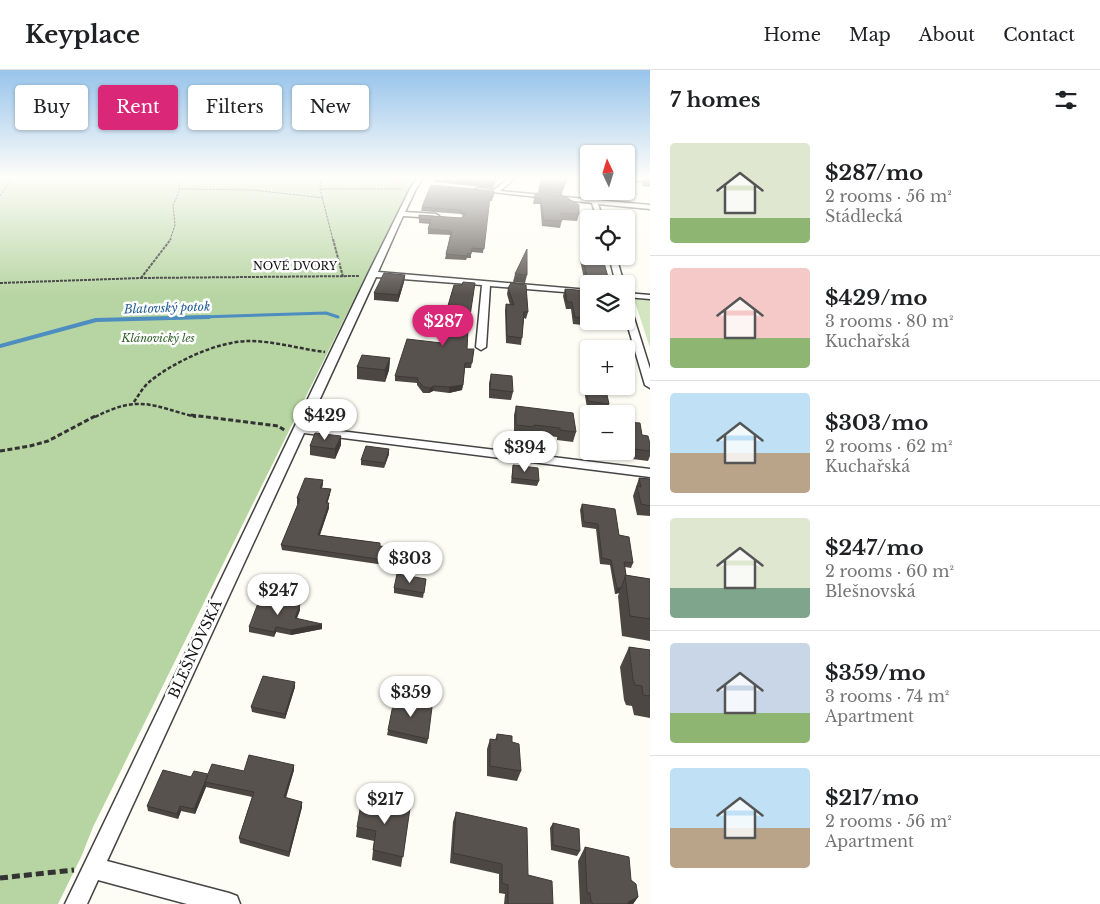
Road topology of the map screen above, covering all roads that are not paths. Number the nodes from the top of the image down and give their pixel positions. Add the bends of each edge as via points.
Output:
1 (400, 217) edge
2 (372, 274) junction
3 (486, 284) junction
4 (580, 291) edge
5 (635, 296) edge
6 (650, 297) edge
7 (634, 330) edge
8 (481, 347) dead end
9 (650, 385) edge
10 (299, 429) junction
11 (650, 473) edge
12 (93, 868) junction
13 (76, 904) edge
14 (229, 904) edge

1 - 2 street, BLEŠNOVSKÁ
2 - 3 street
2 - 10 street, BLEŠNOVSKÁ
3 - 4 street
3 - 8 street
5 - 6 street
7 - 9 street
10 - 11 street
10 - 12 street, BLEŠNOVSKÁ
12 - 13 street, BLEŠNOVSKÁ
12 - 14 street

